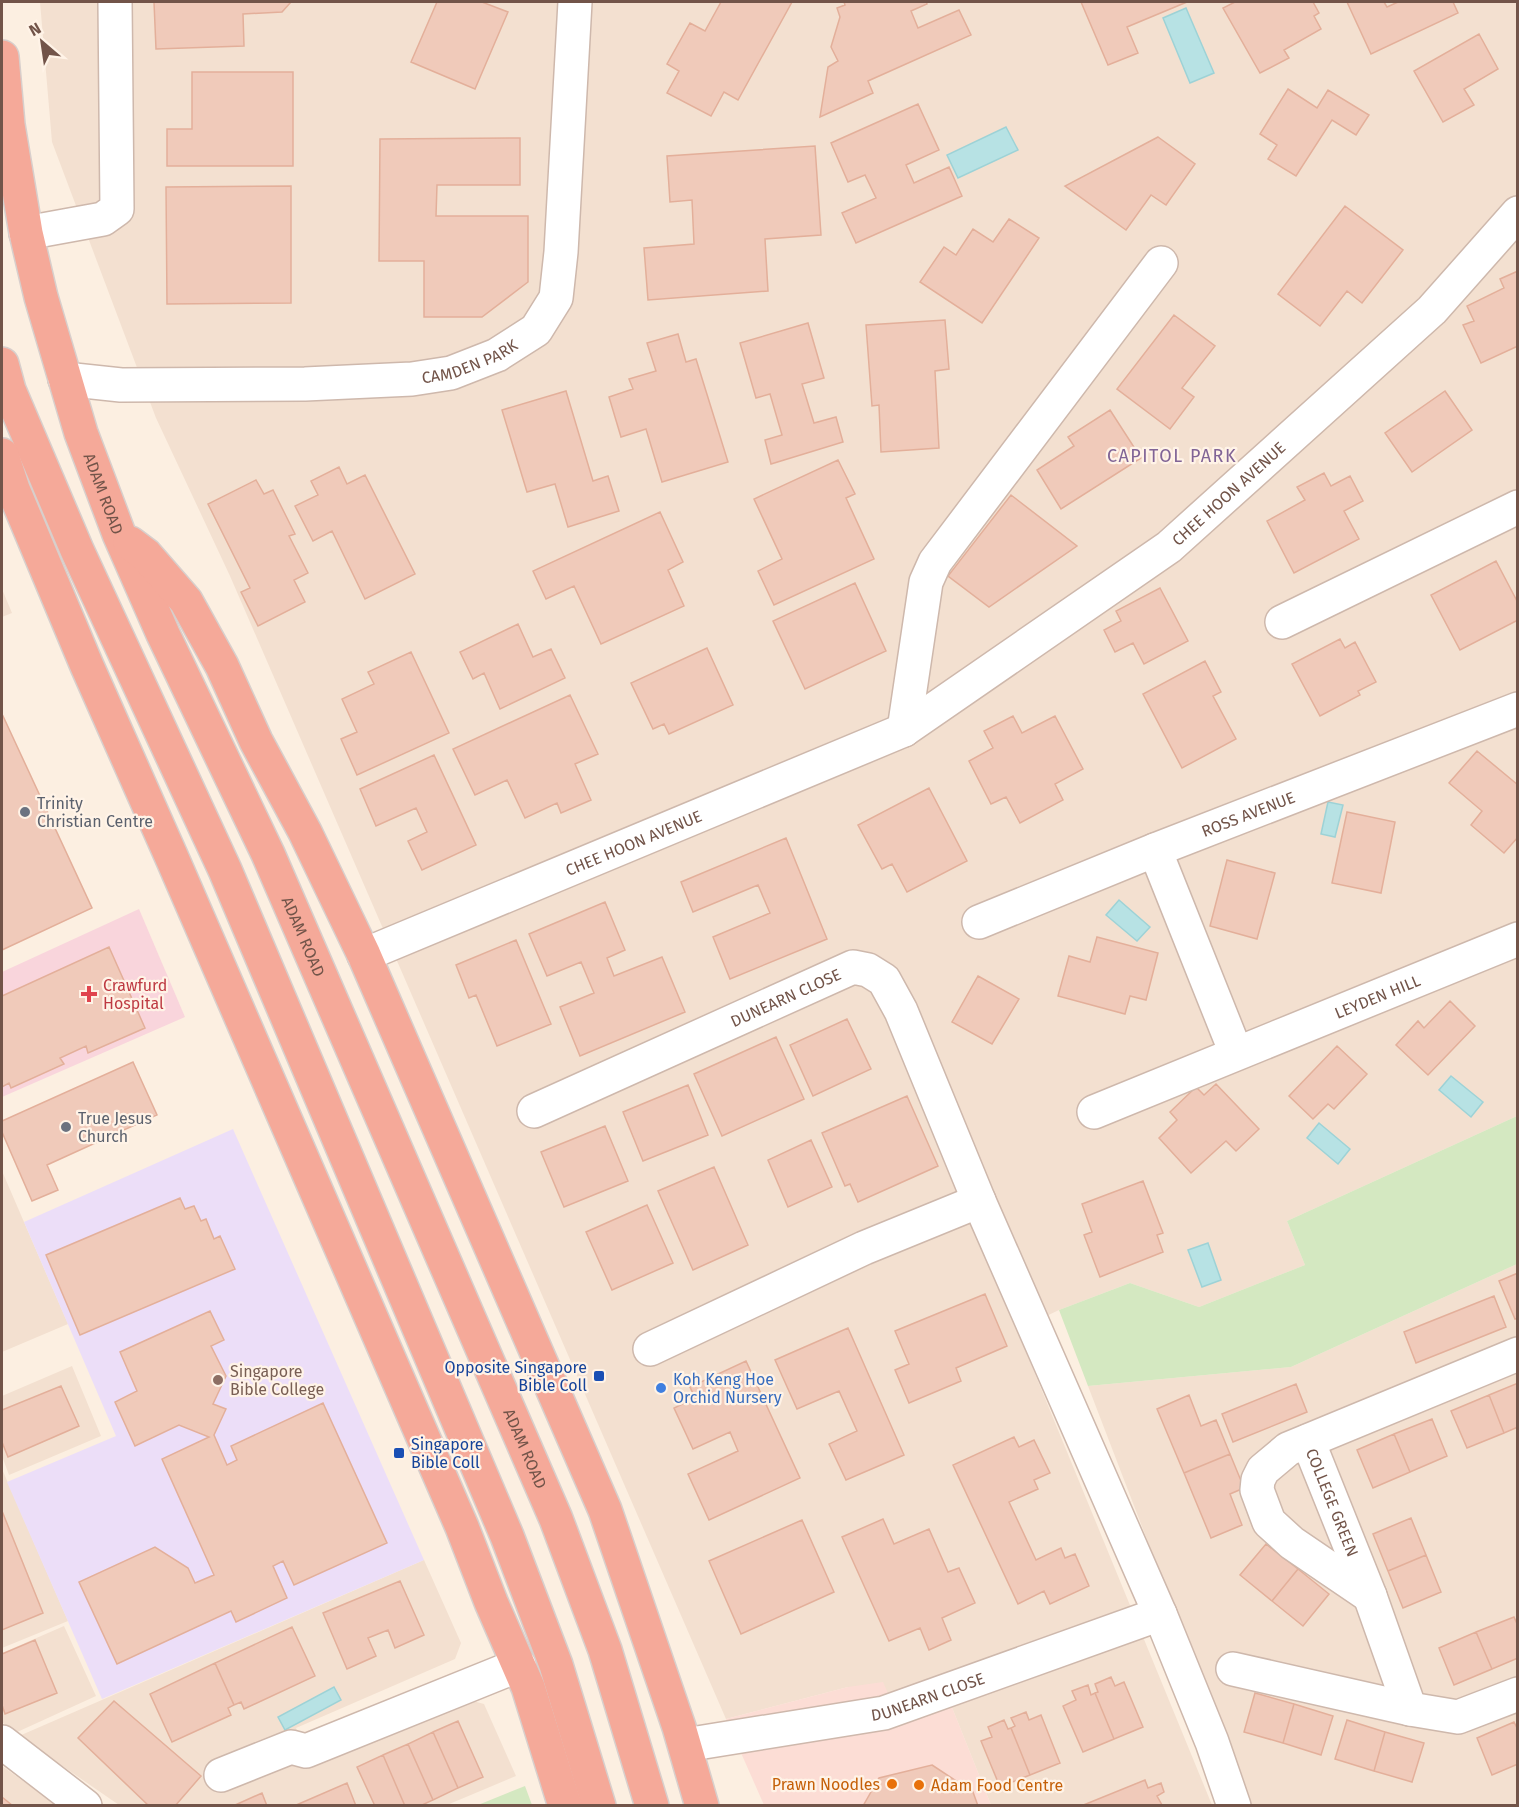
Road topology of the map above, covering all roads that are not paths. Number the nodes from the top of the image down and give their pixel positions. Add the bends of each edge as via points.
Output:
1 (115, 2) edge
2 (575, 2) edge
3 (2, 57) edge
4 (1518, 213) edge
5 (26, 232) junction
6 (1161, 263) dead end
7 (2, 364) edge
8 (65, 379) junction
9 (2, 455) edge
10 (1518, 507) edge
11 (119, 534) junction
12 (1282, 621) dead end
13 (1518, 709) edge
14 (904, 730) junction
15 (1155, 850) junction
16 (979, 922) dead end
17 (1518, 939) edge
18 (364, 955) junction
19 (1236, 1053) junction
20 (534, 1110) dead end
21 (1094, 1112) dead end
22 (980, 1201) junction
23 (650, 1348) dead end
24 (1518, 1354) edge
25 (1308, 1441) junction
26 (1370, 1596) junction
27 (1160, 1614) junction
28 (510, 1668) junction
29 (1233, 1669) dead end
30 (1518, 1694) edge
31 (1410, 1709) junction
32 (2, 1742) edge
33 (685, 1744) junction
34 (221, 1775) dead end
35 (85, 1806) edge
36 (565, 1806) edge
37 (599, 1806) edge
38 (652, 1806) edge
39 (702, 1806) edge
40 (1234, 1806) edge

1 - 5 street via 117,209 103,219
2 - 8 street, CAMDEN PARK via 556,298 536,330 497,355 451,373 412,379 121,385
3 - 5 highway, ADAM ROAD via 8,125
4 - 14 street, CHEE HOON AVENUE via 1432,310 1169,547
5 - 8 highway, ADAM ROAD
6 - 14 street via 935,562 926,582
7 - 37 highway via 9,390 77,550 225,870 507,1536 556,1665
8 - 11 highway, ADAM ROAD
9 - 28 highway via 87,666 453,1506
10 - 12 street
11 - 18 highway via 146,555 186,601
11 - 38 highway, ADAM ROAD via 268,854 556,1519 605,1650
13 - 15 street, ROSS AVENUE
14 - 18 street, CHEE HOON AVENUE
15 - 16 street, ROSS AVENUE
15 - 19 street
17 - 19 street, LEYDEN HILL
18 - 33 highway via 604,1510
19 - 21 street, LEYDEN HILL
20 - 22 street, DUNEARN CLOSE via 853,968 868,970 884,980 901,1011
22 - 23 street via 864,1248
22 - 27 street, DUNEARN CLOSE
24 - 25 street, COLLEGE GREEN
25 - 26 street, COLLEGE GREEN
25 - 26 street via 1288,1449 1263,1470 1257,1490 1263,1509 1269,1522 1292,1543
26 - 31 street, COLLEGE GREEN
27 - 33 street, DUNEARN CLOSE via 884,1713
27 - 40 street, DUNEARN CLOSE
28 - 34 street via 306,1751 291,1748
28 - 36 highway via 528,1687
29 - 31 street
30 - 31 street via 1458,1717
32 - 35 street
33 - 39 highway

